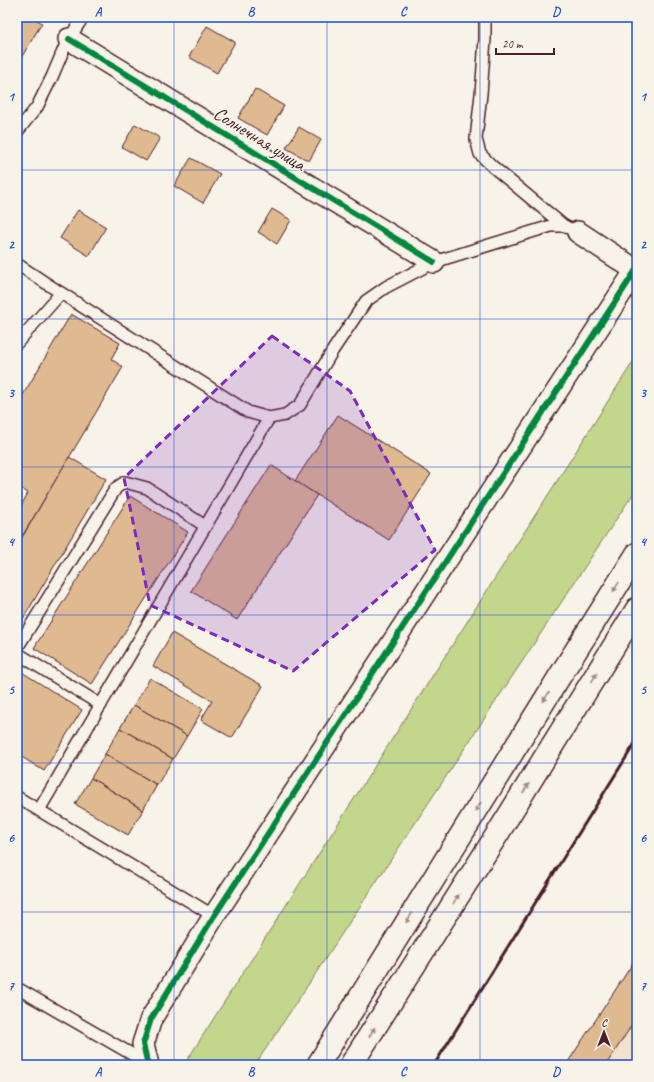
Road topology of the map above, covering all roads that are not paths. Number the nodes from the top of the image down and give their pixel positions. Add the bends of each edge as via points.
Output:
1 (83, 17) edge
2 (485, 17) edge
3 (70, 39) junction
4 (17, 132) edge
5 (571, 229) junction
6 (434, 262) junction
7 (17, 264) edge
8 (636, 270) edge
9 (61, 293) junction
10 (17, 343) edge
11 (268, 418) junction
12 (205, 526) junction
13 (637, 554) edge
14 (637, 610) edge
15 (17, 648) edge
16 (17, 653) edge
17 (101, 705) junction
18 (17, 796) edge
19 (39, 810) junction
20 (214, 916) junction
21 (20, 993) edge
22 (148, 1064) edge
23 (318, 1065) edge
24 (351, 1065) edge

1 - 3 lane
2 - 5 lane via 476,139 480,154
3 - 4 lane via 37,107
3 - 6 street, Солнечная улица
5 - 6 lane via 551,226
5 - 8 street
6 - 11 lane via 386,287 366,301 300,405 285,415
7 - 9 lane
8 - 20 street
9 - 10 lane
9 - 11 lane via 248,412
11 - 12 lane
12 - 15 lane via 146,488 126,482 116,488
12 - 17 lane
13 -> 23 main road
24 -> 14 main road
16 - 17 lane
17 - 19 lane
18 - 19 lane
19 - 20 lane
20 - 22 street via 150,1019 143,1044
21 - 22 lane

